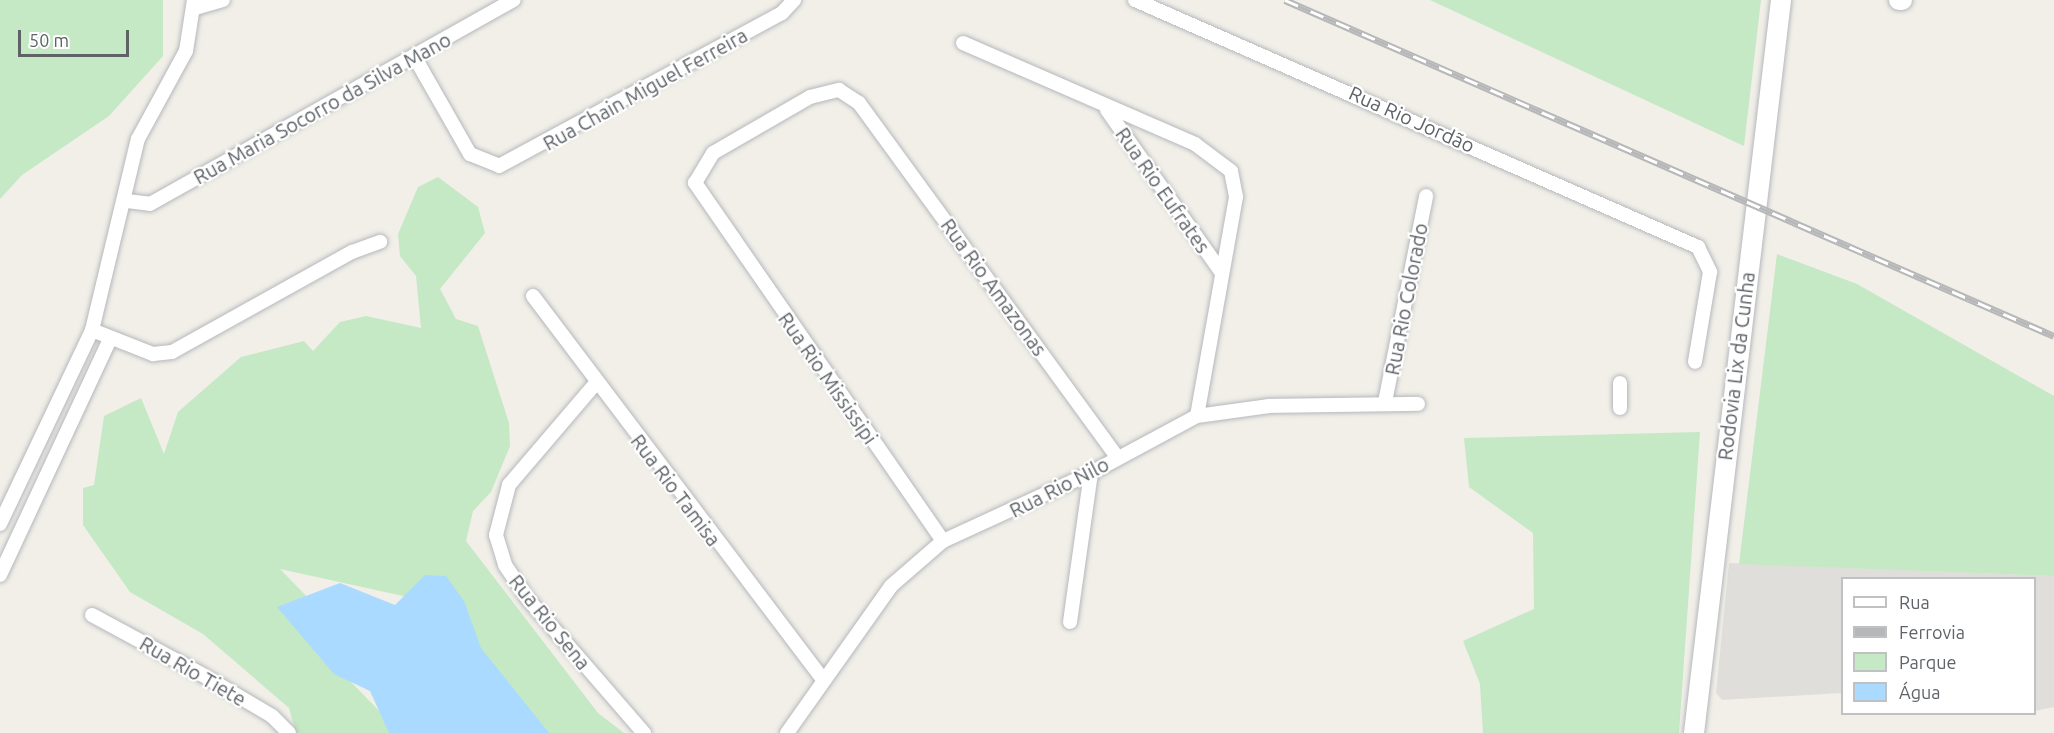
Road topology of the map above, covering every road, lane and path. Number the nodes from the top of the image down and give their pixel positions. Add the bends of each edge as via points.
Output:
1 (223, 0) edge
2 (514, 0) edge
3 (794, 0) edge
4 (1135, 0) edge
5 (1781, 0) edge
6 (194, 4) edge
7 (963, 43) dead end
8 (414, 56) junction
9 (1107, 110) junction
10 (1426, 196) dead end
11 (127, 201) junction
12 (713, 216) joint
13 (380, 242) dead end
14 (1220, 270) junction
15 (533, 296) dead end
16 (92, 330) junction
17 (110, 339) junction
18 (1695, 362) dead end
19 (596, 383) junction
20 (1620, 383) dead end
21 (1385, 402) junction
22 (1418, 404) dead end
23 (1620, 408) dead end
24 (1197, 416) junction
25 (1118, 458) junction
26 (1092, 473) junction
27 (0, 524) edge
28 (943, 541) junction
29 (0, 574) edge
30 (92, 615) dead end
31 (1070, 622) dead end
32 (823, 680) junction
33 (289, 733) edge
34 (644, 733) edge
35 (787, 733) edge
36 (1694, 733) edge

1 - 6 street
2 - 8 street, Rua Maria Socorro da Silva Mano
3 - 8 street, Rua Chain Miguel Ferreira via 782,13 513,162 490,165 470,154
4 - 18 street, Rua Rio Jordão via 1688,240 1705,254 1710,272
5 - 36 main road, Rodovia Lix da Cunha
6 - 11 street via 186,51 138,139
7 - 9 street, Rua Rio Eufrates
8 - 11 street, Rua Maria Socorro da Silva Mano via 150,204
9 - 14 street, Rua Rio Eufrates
9 - 14 street, Rua Rio Eufrates via 1212,153 1232,171 1236,197
10 - 21 street, Rua Rio Colorado
11 - 16 street
12 - 25 street, Rua Rio Amazonas via 695,183 712,153 822,93 848,94 869,116
12 - 28 street, Rua Rio Mississipi
13 - 17 street via 352,252 172,352 153,354
14 - 24 street, Rua Rio Eufrates
15 - 19 street, Rua Rio Tamisa
16 - 17 street
16 - 27 street
17 - 29 street
19 - 32 street, Rua Rio Tamisa
19 - 34 street, Rua Rio Sena via 509,485 496,535 505,565 527,598
20 - 23 street
21 - 22 street, Rua Rio Nilo
21 - 24 street, Rua Rio Nilo via 1269,406
24 - 25 street, Rua Rio Nilo
25 - 26 street, Rua Rio Nilo
26 - 28 street, Rua Rio Nilo
26 - 31 street
28 - 32 street, Rua Rio Nilo via 891,586
30 - 33 street, Rua Rio Tiete via 272,716
32 - 35 street, Rua Rio Nilo

